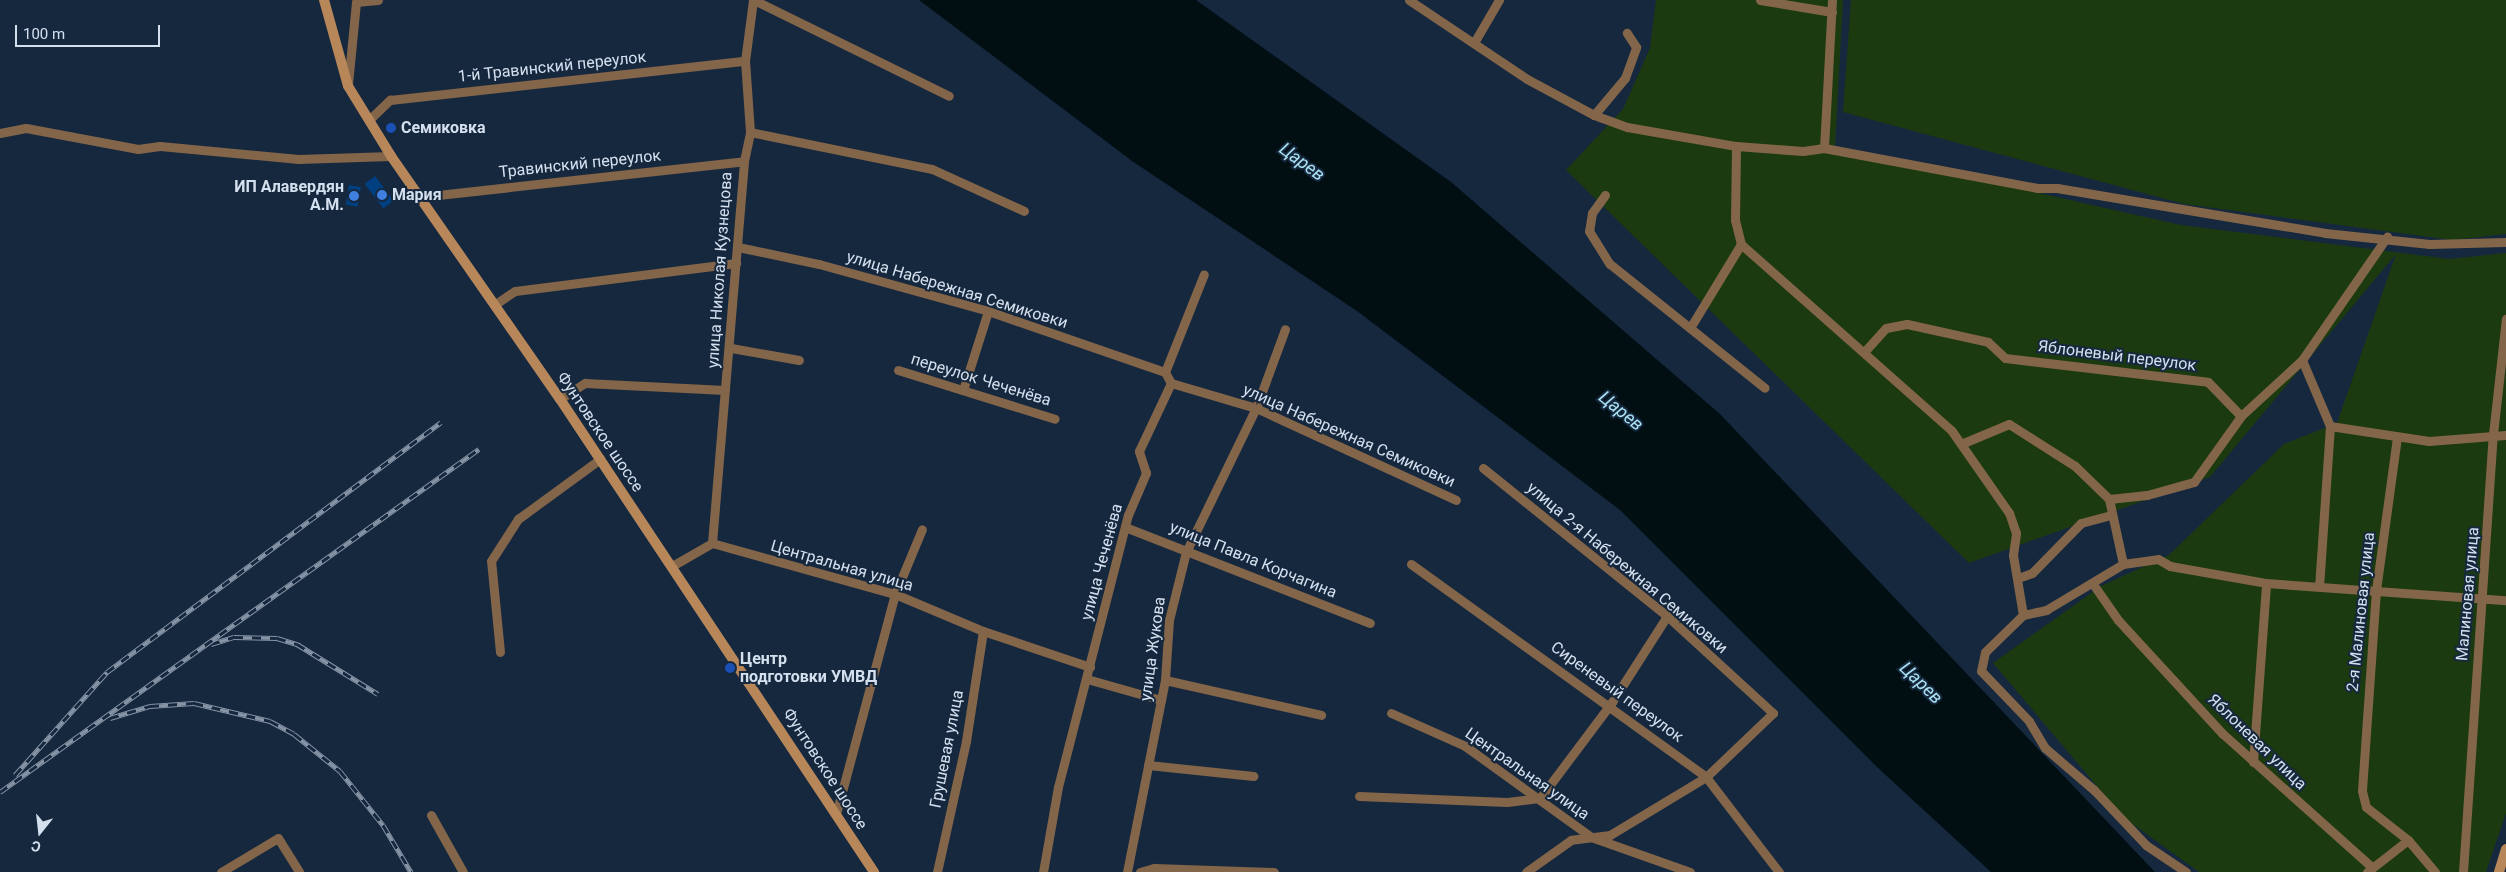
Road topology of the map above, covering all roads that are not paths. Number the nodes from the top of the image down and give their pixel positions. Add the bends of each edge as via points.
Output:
1 (324, 0) edge
2 (378, 0) edge
3 (754, 0) edge
4 (1409, 0) edge
5 (1499, 0) edge
6 (1760, 0) edge
7 (1832, 0) edge
8 (1832, 12) junction
9 (1627, 33) dead end
10 (1475, 41) junction
11 (745, 61) junction
12 (348, 86) junction
13 (949, 96) dead end
14 (1594, 115) junction
15 (370, 119) junction
16 (750, 132) junction
17 (0, 133) edge
18 (1736, 146) junction
19 (1824, 148) junction
20 (391, 156) junction
21 (744, 161) junction
22 (1605, 195) dead end
23 (420, 197) junction
24 (1024, 211) dead end
25 (2388, 237) junction
26 (2506, 242) edge
27 (1742, 244) junction
28 (738, 247) junction
29 (736, 264) junction
30 (1204, 274) dead end
31 (494, 305) junction
32 (988, 311) junction
33 (2506, 318) edge
34 (1690, 328) junction
35 (1285, 329) dead end
36 (731, 348) junction
37 (1865, 351) junction
38 (799, 360) dead end
39 (2302, 360) junction
40 (898, 370) dead end
41 (1166, 372) junction
42 (1171, 383) junction
43 (1765, 388) dead end
44 (725, 390) junction
45 (963, 390) junction
46 (560, 398) junction
47 (1256, 408) junction
48 (2241, 416) junction
49 (1056, 419) dead end
50 (2330, 426) junction
51 (2493, 434) junction
52 (2506, 435) edge
53 (2397, 438) junction
54 (1961, 444) junction
55 (600, 459) junction
56 (1484, 468) dead end
57 (2109, 499) junction
58 (1456, 500) dead end
59 (2111, 515) junction
60 (1125, 527) junction
61 (922, 529) dead end
62 (712, 542) junction
63 (1186, 552) junction
64 (1411, 564) dead end
65 (2123, 564) junction
66 (672, 566) junction
67 (2018, 578) junction
68 (2266, 583) junction
69 (2093, 584) junction
70 (2320, 587) junction
71 (2376, 590) junction
72 (895, 594) junction
73 (2481, 597) junction
74 (2506, 600) edge
75 (2023, 615) junction
76 (1667, 616) junction
77 (1370, 623) dead end
78 (983, 631) junction
79 (500, 652) dead end
80 (1090, 667) junction
81 (1087, 679) junction
82 (1165, 680) junction
83 (1161, 700) junction
84 (1610, 705) junction
85 (1391, 713) dead end
86 (1321, 715) dead end
87 (2253, 762) junction
88 (1148, 765) junction
89 (1253, 776) dead end
90 (1706, 776) junction
91 (1359, 796) dead end
92 (1540, 798) junction
93 (836, 814) junction
94 (431, 815) dead end
95 (1591, 837) junction
96 (2408, 840) junction
97 (2506, 849) edge
98 (1154, 870) edge
99 (2369, 870) edge
100 (221, 872) edge
101 (299, 872) edge
102 (463, 872) edge
103 (874, 872) edge
104 (937, 872) edge
105 (1044, 872) edge
106 (1127, 872) edge
107 (1140, 872) edge
108 (1274, 872) edge
109 (1526, 872) edge
110 (1690, 872) edge
111 (1779, 872) edge
112 (2186, 872) edge
113 (2435, 872) edge
114 (2463, 872) edge
115 (2499, 872) edge

1 - 12 street, Фунтовское шоссе
2 - 12 street via 356,2
3 - 11 street, улица Николая Кузнецова
3 - 13 street
4 - 10 street
5 - 10 street
6 - 8 street
7 - 8 street
8 - 19 street
9 - 14 street via 1636,47 1625,78
10 - 14 street via 1527,79
11 - 15 street, 1-й Травинский переулок via 390,100
11 - 16 street, улица Николая Кузнецова
12 - 15 street, Фунтовское шоссе
14 - 18 street via 1627,127
15 - 20 street, Фунтовское шоссе
16 - 21 street, улица Николая Кузнецова
16 - 24 street via 932,169
17 - 20 street via 26,128 138,149 160,146 298,158
18 - 19 street via 1803,151
18 - 27 street via 1735,220
19 - 25 street via 2037,188 2066,189 2325,233
20 - 23 street, Фунтовское шоссе
21 - 23 street, Травинский переулок
21 - 28 street, улица Николая Кузнецова
22 - 34 street via 1592,213 1589,231 1610,264
23 - 31 street, Фунтовское шоссе
25 - 26 street via 2429,244
25 - 39 street
27 - 34 street
27 - 37 street
28 - 29 street, улица Николая Кузнецова
28 - 32 street, улица Набережная Семиковки via 818,264
29 - 31 street via 515,290
29 - 36 street, улица Николая Кузнецова
30 - 41 street
31 - 46 street, Фунтовское шоссе
32 - 41 street, улица Набережная Семиковки
32 - 45 street
33 - 51 street, Малиновая улица
34 - 43 street
35 - 47 street, улица Жукова
36 - 38 street
36 - 44 street, улица Николая Кузнецова
37 - 48 street, Яблоневый переулок via 1886,328 1907,324 1988,342 2005,358 2208,382
37 - 54 street
39 - 48 street
39 - 50 street
40 - 45 street, переулок Чеченёва
41 - 42 street
42 - 47 street, улица Набережная Семиковки
42 - 60 street, улица Чеченёва via 1139,451 1146,473
44 - 46 street via 585,383
44 - 62 street, улица Николая Кузнецова
45 - 49 street, переулок Чеченёва
46 - 55 street, Фунтовское шоссе
47 - 58 street, улица Набережная Семиковки
47 - 63 street, улица Жукова
48 - 57 street via 2194,482 2147,495
50 - 53 street
50 - 70 street
51 - 52 street
51 - 53 street via 2461,440
51 - 73 street, Малиновая улица
53 - 71 street, 2-я Малиновая улица
54 - 57 street via 2009,424 2075,466
54 - 67 street via 2009,513 2016,533 2013,555
55 - 66 street, Фунтовское шоссе
55 - 79 street via 518,519 491,561
56 - 76 street, улица 2-я Набережная Семиковки
57 - 59 street
59 - 65 street
59 - 67 street via 2081,523 2032,573
60 - 63 street, улица Павла Корчагина via 1171,542
60 - 80 street, улица Чеченёва
61 - 72 street
62 - 66 street
62 - 72 street, Центральная улица via 803,572
63 - 77 street, улица Павла Корчагина
63 - 82 street, улица Жукова via 1169,620
64 - 84 street, Сиреневый переулок
65 - 68 street via 2158,559 2170,566
65 - 69 street
66 - 93 street, Фунтовское шоссе
67 - 75 street
68 - 70 street
68 - 87 street
69 - 75 street via 2046,610
69 - 87 street, Яблоневая улица via 2118,620
70 - 71 street
71 - 73 street
71 - 96 street, 2-я Малиновая улица via 2362,791 2366,808
72 - 78 street, Центральная улица
72 - 93 street
73 - 74 street
73 - 114 street, Малиновая улица
75 - 112 street via 1985,652 1982,671 2029,722 2045,748 2094,790 2146,845
76 - 84 street
76 - 90 street, улица 2-я Набережная Семиковки via 1773,713
78 - 80 street, Центральная улица
78 - 104 street, Грушевая улица via 966,741
80 - 81 street, улица Чеченёва
81 - 83 street
81 - 105 street, улица Чеченёва via 1058,787
82 - 83 street, улица Жукова
82 - 86 street
83 - 88 street, улица Жукова
84 - 90 street, Сиреневый переулок
84 - 92 street
85 - 92 street, Центральная улица via 1465,746
87 - 99 street, Яблоневая улица
88 - 89 street
88 - 106 street, улица Жукова
90 - 95 street via 1610,835
90 - 111 street, Сиреневый переулок
91 - 92 street via 1507,802
92 - 95 street, Центральная улица
93 - 103 street, Фунтовское шоссе
94 - 102 street
95 - 109 street via 1571,840
95 - 110 street, Центральная улица
96 - 99 street
96 - 113 street
97 - 115 street
98 - 107 street
98 - 108 street
100 - 101 street via 278,838

